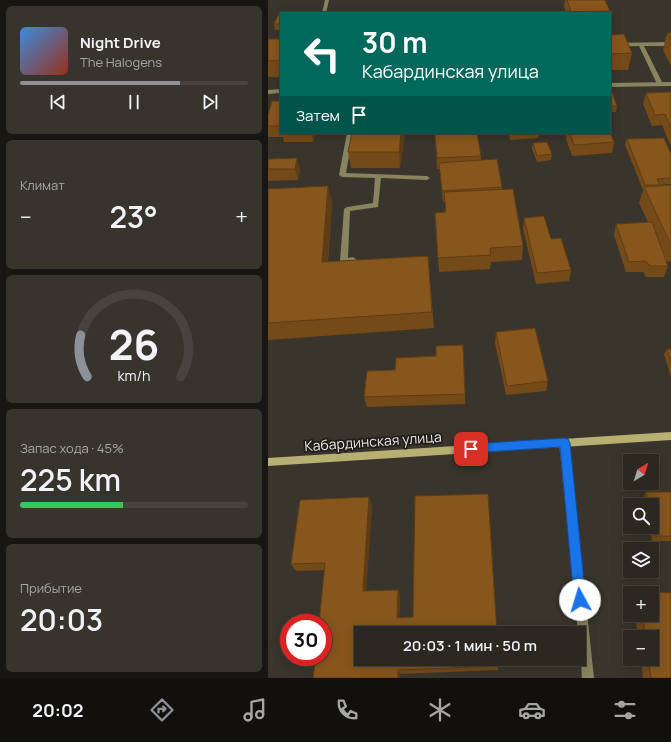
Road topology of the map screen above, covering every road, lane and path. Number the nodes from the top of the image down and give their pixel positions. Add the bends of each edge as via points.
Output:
1 (327, 0) edge
2 (324, 12) edge
3 (671, 44) edge
4 (611, 45) edge
5 (641, 45) junction
6 (660, 84) junction
7 (671, 84) edge
8 (611, 85) edge
9 (280, 91) edge
10 (268, 92) edge
11 (350, 134) edge
12 (378, 176) junction
13 (427, 178) dead end
14 (360, 260) edge
15 (671, 436) edge
16 (564, 443) junction
17 (268, 462) edge
18 (588, 678) edge

1 - 2 street
3 - 5 street
4 - 5 street
5 - 6 street
6 - 7 street
6 - 8 street
9 - 10 street
11 - 12 street via 342,175
12 - 13 street
12 - 14 street via 376,205 347,209 344,261
15 - 16 street, Кабардинская улица
16 - 17 street, Кабардинская улица
16 - 18 street

